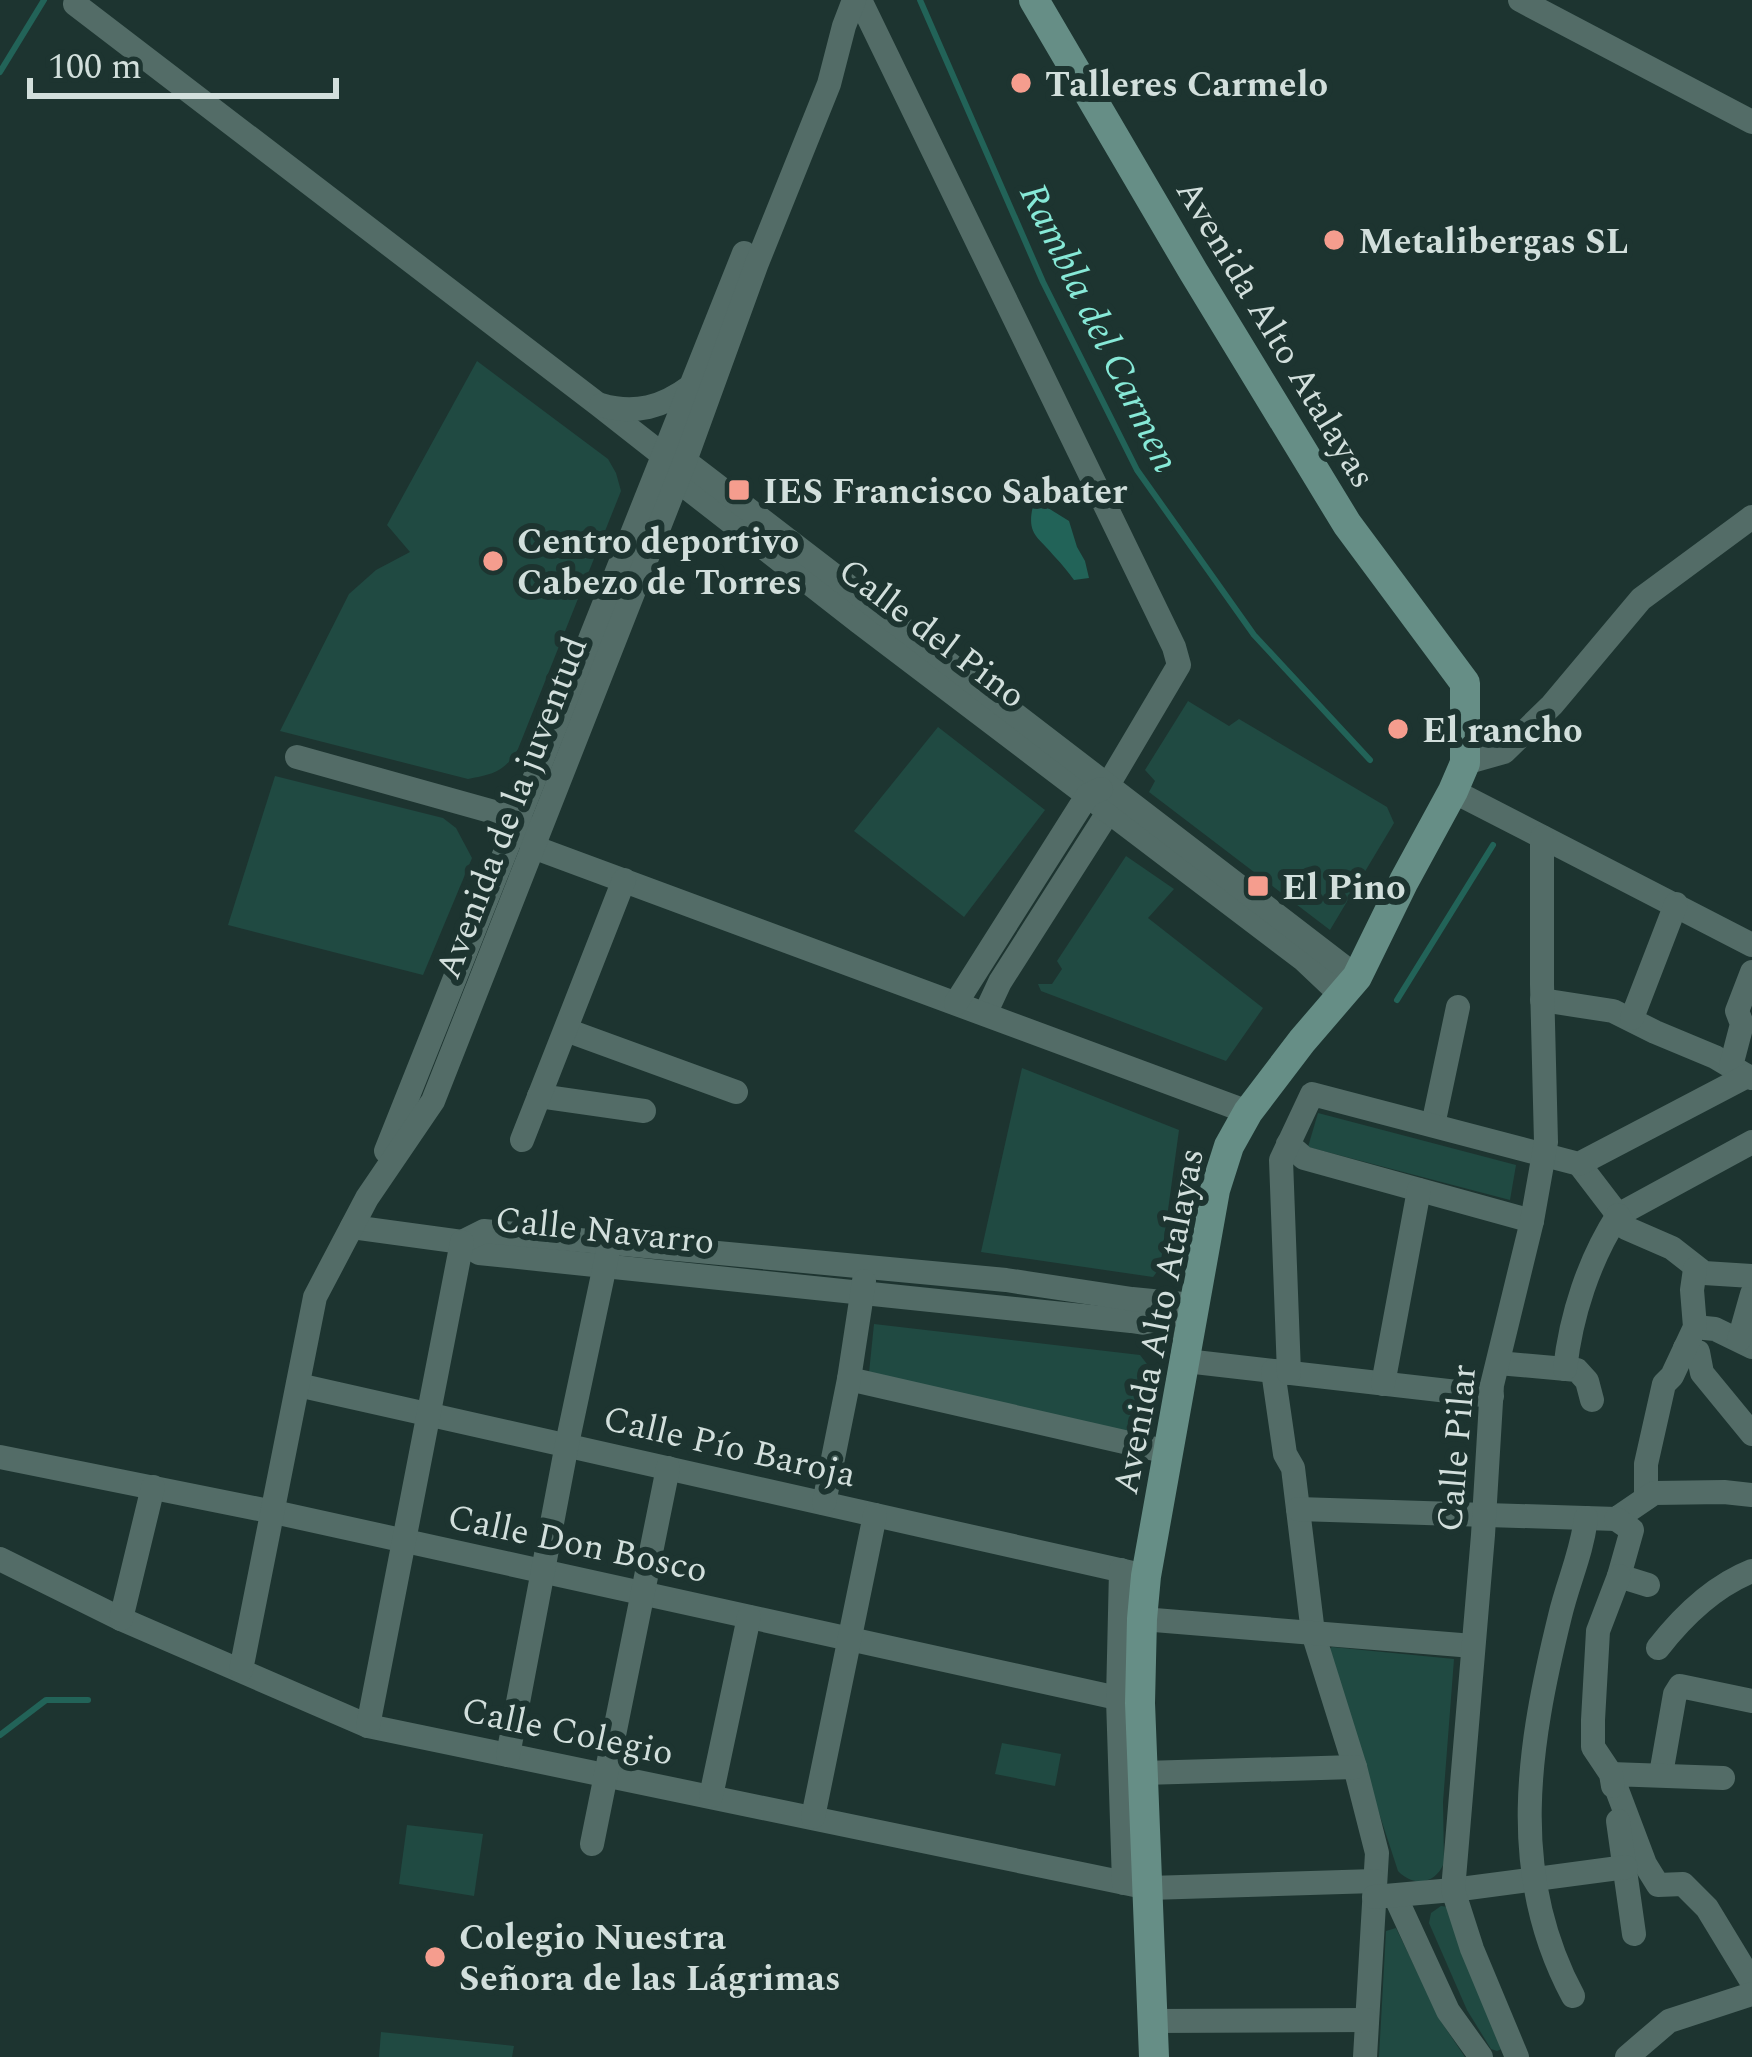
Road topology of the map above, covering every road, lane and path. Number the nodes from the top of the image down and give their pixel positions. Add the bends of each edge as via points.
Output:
1 (857, 0) edge
2 (1034, 0) edge
3 (1520, 0) edge
4 (75, 4) dead end
5 (844, 26) junction
6 (1752, 122) edge
7 (691, 386) junction
8 (599, 405) junction
9 (675, 465) junction
10 (1752, 518) edge
11 (584, 717) junction
12 (297, 757) dead end
13 (1459, 777) junction
14 (1102, 797) junction
15 (519, 819) junction
16 (1542, 837) junction
17 (533, 847) junction
18 (624, 880) junction
19 (1676, 904) junction
20 (1752, 945) edge
21 (1752, 972) edge
22 (1349, 986) junction
23 (1542, 1000) junction
24 (472, 1002) junction
25 (956, 1004) junction
26 (1458, 1007) dead end
27 (985, 1014) junction
28 (1631, 1018) junction
29 (566, 1030) junction
30 (1743, 1073) edge
31 (736, 1092) dead end
32 (539, 1096) junction
33 (644, 1111) dead end
34 (1248, 1112) junction
35 (1432, 1126) junction
36 (522, 1140) dead end
37 (1752, 1142) edge
38 (1288, 1144) junction
39 (1544, 1154) junction
40 (1752, 1159) edge
41 (1579, 1164) junction
42 (1419, 1190) junction
43 (1658, 1193) junction
44 (368, 1198) junction
45 (1618, 1215) junction
46 (1532, 1221) junction
47 (352, 1227) junction
48 (462, 1242) junction
49 (607, 1254) junction
50 (866, 1267) junction
51 (1695, 1269) junction
52 (1752, 1276) edge
53 (862, 1293) junction
54 (1752, 1294) edge
55 (1192, 1317) junction
56 (1690, 1338) junction
57 (1745, 1343) edge
58 (1186, 1361) junction
59 (1498, 1363) junction
60 (1565, 1369) junction
61 (1281, 1372) junction
62 (850, 1379) junction
63 (1383, 1384) junction
64 (298, 1385) junction
65 (1492, 1396) junction
66 (1592, 1400) dead end
67 (428, 1414) junction
68 (1752, 1433) edge
69 (567, 1444) junction
70 (1168, 1452) junction
71 (0, 1457) edge
72 (668, 1468) junction
73 (154, 1487) junction
74 (1752, 1495) edge
75 (1646, 1498) junction
76 (824, 1503) junction
77 (1298, 1509) junction
78 (274, 1512) junction
79 (1484, 1514) junction
80 (875, 1515) junction
81 (1586, 1518) junction
82 (1616, 1519) junction
83 (404, 1541) junction
84 (0, 1559) edge
85 (544, 1572) junction
86 (1134, 1573) junction
87 (1750, 1573) edge
88 (1619, 1576) junction
89 (1648, 1585) dead end
90 (642, 1593) junction
91 (749, 1617) junction
92 (121, 1618) junction
93 (1142, 1619) junction
94 (1313, 1633) junction
95 (850, 1639) junction
96 (1473, 1646) junction
97 (1658, 1648) dead end
98 (241, 1670) junction
99 (1129, 1701) junction
100 (1752, 1701) edge
101 (368, 1726) junction
102 (508, 1755) junction
103 (1355, 1767) junction
104 (605, 1774) junction
105 (1143, 1774) junction
106 (1611, 1774) junction
107 (1661, 1774) junction
108 (1723, 1778) dead end
109 (711, 1796) junction
110 (813, 1817) junction
111 (592, 1844) dead end
112 (1626, 1867) junction
113 (1534, 1880) junction
114 (1136, 1886) junction
115 (1453, 1890) junction
116 (1382, 1891) junction
117 (1634, 1934) dead end
118 (1752, 1982) edge
119 (1752, 1994) edge
120 (1573, 1996) dead end
121 (1367, 2020) junction
122 (1153, 2021) junction
123 (1643, 2052) edge
124 (1154, 2057) edge
125 (1365, 2057) edge
126 (1481, 2057) edge
127 (1517, 2057) edge

1 - 5 street, Avenida de la juventud
1 - 14 street via 1174,647 1174,677
2 - 13 main road, Avenida Alto Atalayas via 1347,524 1465,683
3 - 6 street
4 - 8 street, Calle del Pino
5 - 7 street, Avenida de la juventud via 812,83
5 - 9 street, Avenida de la juventud via 829,84
7 - 8 street via 648,409
7 - 9 street, Avenida de la juventud
8 - 9 street, Calle del Pino
9 - 11 street, Avenida de la juventud
9 - 14 street, Calle del Pino via 859,622
9 - 15 street, Avenida de la juventud
10 - 13 street via 1641,599 1504,752
11 - 15 street via 538,802
11 - 17 street, Avenida de la juventud
12 - 15 street
13 - 16 street
13 - 22 main road, Avenida Alto Atalayas
14 - 22 street, Calle del Pino via 1304,960
14 - 25 street
14 - 27 street
15 - 17 street
15 - 24 street via 520,848
15 - 44 street, Avenida de la juventud
16 - 19 street
16 - 23 street, Calle Pilar
17 - 18 street
17 - 24 street, Avenida de la juventud
18 - 25 street
18 - 29 street
19 - 20 street
19 - 28 street
21 - 30 street via 1737,1011
22 - 34 main road, Avenida Alto Atalayas
23 - 28 street
23 - 39 street, Calle Pilar
24 - 44 street, Avenida de la juventud via 433,1101
25 - 27 street
26 - 35 street
27 - 34 street
28 - 30 street
29 - 31 street
29 - 32 street
30 - 41 street
32 - 33 street
32 - 36 street
34 - 55 main road, Avenida Alto Atalayas via 1215,1190
35 - 38 street via 1312,1094
35 - 39 street
37 - 43 street
38 - 42 street via 1304,1158
38 - 61 street via 1281,1160
39 - 41 street
39 - 46 street, Calle Pilar
40 - 43 street via 1686,1191
41 - 45 street
42 - 46 street
42 - 63 street
43 - 45 street
44 - 47 street, Avenida de la juventud
45 - 51 street via 1626,1228 1672,1248
45 - 60 street via 1568,1334
46 - 59 street, Calle Pilar
47 - 48 street, Calle Navarro
47 - 64 street, Avenida de la juventud via 315,1297
48 - 49 street, Calle Navarro via 479,1253
48 - 67 street
49 - 50 street, Calle Navarro
49 - 53 street, Calle Navarro
49 - 69 street
50 - 53 street
50 - 55 street, Calle Navarro via 1132,1299
51 - 52 street
51 - 56 street
53 - 55 street, Calle Navarro via 1130,1321
53 - 62 street
54 - 57 street
55 - 58 main road, Avenida Alto Atalayas
56 - 57 street via 1714,1329
56 - 68 street via 1702,1373
56 - 75 street via 1664,1384
58 - 61 street
58 - 70 main road, Avenida Alto Atalayas
59 - 60 street
59 - 65 street, Calle Pilar
60 - 66 street via 1577,1370
61 - 63 street
61 - 77 street via 1285,1454
62 - 70 street
62 - 76 street
63 - 65 street
64 - 67 street, Calle Pío Baroja
64 - 78 street, Avenida de la juventud
65 - 79 street, Calle Pilar
67 - 69 street, Calle Pío Baroja
67 - 83 street
69 - 72 street, Calle Pío Baroja
69 - 85 street
70 - 86 main road, Avenida Alto Atalayas
71 - 73 street, Calle Don Bosco
72 - 76 street, Calle Pío Baroja
72 - 90 street
73 - 78 street, Calle Don Bosco
73 - 92 street
74 - 75 street
75 - 82 street
76 - 80 street, Calle Pío Baroja
77 - 79 street
77 - 94 street
78 - 83 street, Calle Don Bosco
78 - 98 street, Avenida de la juventud
79 - 81 street
79 - 96 street, Calle Pilar
80 - 86 street, Calle Pío Baroja
80 - 95 street
81 - 82 street
81 - 113 street via 1534,1745
82 - 88 street via 1632,1530
83 - 85 street, Calle Don Bosco
83 - 101 street
84 - 92 street, Calle Colegio
85 - 90 street, Calle Don Bosco
85 - 102 street
86 - 93 main road, Avenida Alto Atalayas
86 - 99 street
87 - 97 street via 1719,1588
88 - 89 street
88 - 106 street via 1598,1631 1594,1703 1593,1747
90 - 91 street, Calle Don Bosco
90 - 104 street
91 - 95 street, Calle Don Bosco
91 - 109 street
92 - 98 street, Calle Colegio
93 - 94 street
93 - 99 main road, Avenida Alto Atalayas
94 - 96 street
94 - 103 street
95 - 99 street, Calle Don Bosco
95 - 110 street
96 - 115 street, Calle Pilar
98 - 101 street, Calle Colegio
99 - 105 main road, Avenida Alto Atalayas
99 - 114 street
100 - 107 street via 1680,1686
101 - 102 street, Calle Colegio
102 - 104 street, Calle Colegio
103 - 105 street
103 - 116 street
104 - 109 street, Calle Colegio
104 - 111 street
105 - 114 main road, Avenida Alto Atalayas
106 - 107 street
106 - 112 street
106 - 118 street via 1658,1885 1683,1884 1707,1908
107 - 108 street
109 - 110 street, Calle Colegio
110 - 114 street, Calle Colegio
112 - 113 street, Calle Colegio
112 - 117 street
113 - 115 street, Calle Colegio
113 - 120 street via 1553,1959
114 - 116 street, Calle Colegio
114 - 122 main road, Avenida Alto Atalayas
115 - 116 street, Calle Colegio
115 - 127 street, Calle Pilar
116 - 121 street
116 - 126 street
119 - 123 street via 1669,2021
121 - 122 street
121 - 125 street
122 - 124 main road, Avenida Alto Atalayas

